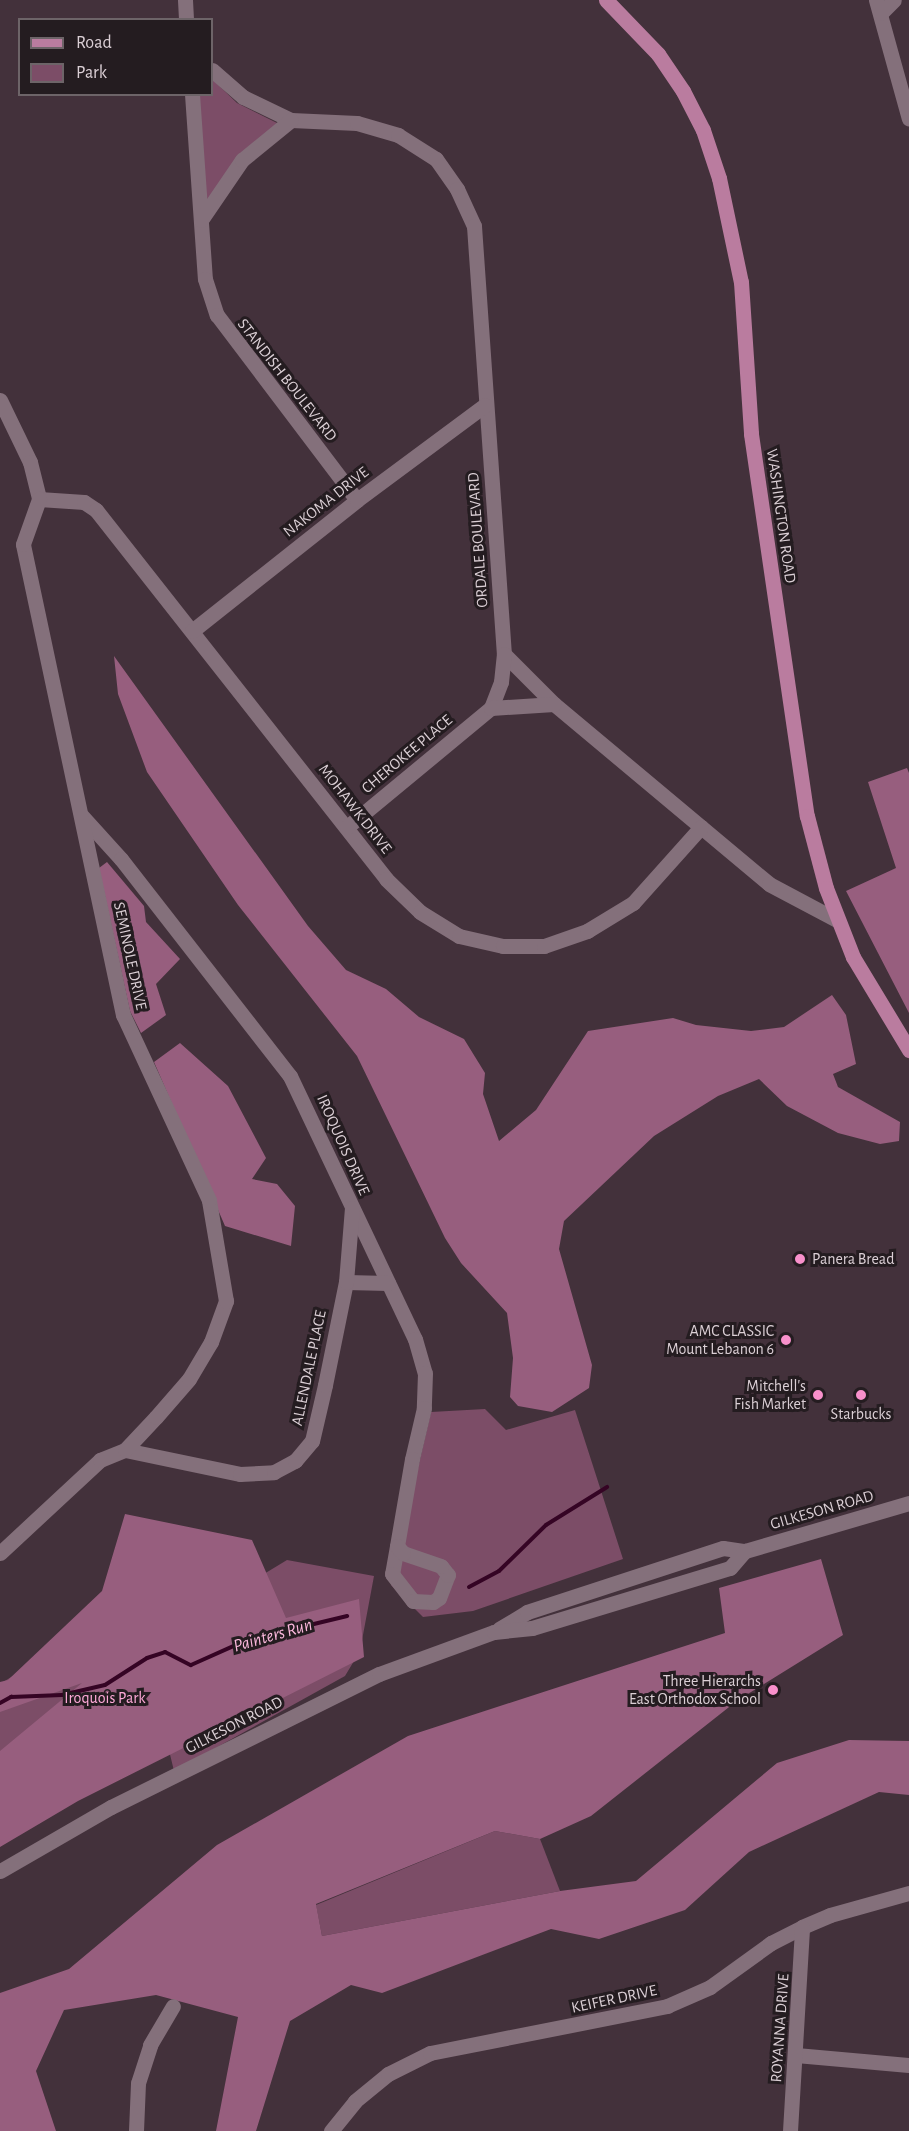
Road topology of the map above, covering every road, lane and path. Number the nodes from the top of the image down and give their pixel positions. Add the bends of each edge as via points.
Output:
1 (185, 0) edge
2 (606, 0) edge
3 (894, 0) edge
4 (878, 7) edge
5 (186, 18) edge
6 (213, 71) edge
7 (192, 96) edge
8 (909, 119) edge
9 (291, 120) junction
10 (201, 220) junction
11 (0, 400) edge
12 (485, 405) junction
13 (39, 499) junction
14 (357, 500) junction
15 (192, 631) junction
16 (504, 654) junction
17 (554, 704) junction
18 (491, 708) junction
19 (82, 816) junction
20 (347, 827) junction
21 (701, 827) junction
22 (837, 920) junction
23 (909, 1050) edge
24 (351, 1208) junction
25 (346, 1282) junction
26 (388, 1283) junction
27 (125, 1450) junction
28 (909, 1503) edge
29 (397, 1546) dead end
30 (0, 1553) edge
31 (0, 1871) edge
32 (909, 1893) edge
33 (802, 1927) junction
34 (173, 2006) dead end
35 (796, 2055) junction
36 (909, 2065) edge
37 (136, 2131) edge
38 (331, 2131) edge
39 (790, 2131) edge

1 - 5 street
2 - 22 main road, WASHINGTON ROAD via 651,46 683,91 712,153 726,205 741,282 751,434 795,750 817,856
3 - 4 street
4 - 8 street
6 - 9 street, ORDALE BOULEVARD via 243,97
7 - 10 street, STANDISH BOULEVARD
9 - 10 street via 242,160
9 - 12 street, ORDALE BOULEVARD via 357,123 398,135 436,159 457,189 474,226
10 - 14 street, STANDISH BOULEVARD via 205,279 216,315
11 - 13 street via 30,462
12 - 14 street, NAKOMA DRIVE
12 - 16 street, ORDALE BOULEVARD
13 - 15 street, MOHAWK DRIVE via 84,502 96,510
13 - 19 street, SEMINOLE DRIVE via 23,544
14 - 15 street, NAKOMA DRIVE
15 - 20 street, MOHAWK DRIVE
16 - 17 street
16 - 18 street via 501,682
17 - 18 street
17 - 21 street
18 - 20 street, CHEROKEE PLACE
19 - 24 street, IROQUOIS DRIVE via 121,859 290,1076
19 - 27 street, SEMINOLE DRIVE via 123,1015 209,1200 226,1301 211,1342 189,1379
20 - 21 street, MOHAWK DRIVE via 386,879 429,918 459,936 503,946 544,946 587,931 633,903
21 - 22 street via 777,890
22 - 23 main road, WASHINGTON ROAD via 868,986
24 - 25 street, ALLENDALE PLACE
24 - 26 street, IROQUOIS DRIVE
25 - 26 street
25 - 27 street, ALLENDALE PLACE via 312,1441 295,1461 274,1472 240,1474
26 - 29 street, IROQUOIS DRIVE via 415,1339 425,1372 424,1408
27 - 30 street via 100,1460
28 - 31 street, GILKESON ROAD via 745,1551 730,1568 532,1628 494,1632 426,1655 332,1695 111,1807
32 - 33 street, KEIFER DRIVE
33 - 35 street, ROYANNA DRIVE
33 - 38 street, KEIFER DRIVE via 771,1943 710,1987 667,2006 430,2053 388,2074 355,2101
34 - 37 street via 150,2045 138,2083
35 - 36 street
35 - 39 street, ROYANNA DRIVE

